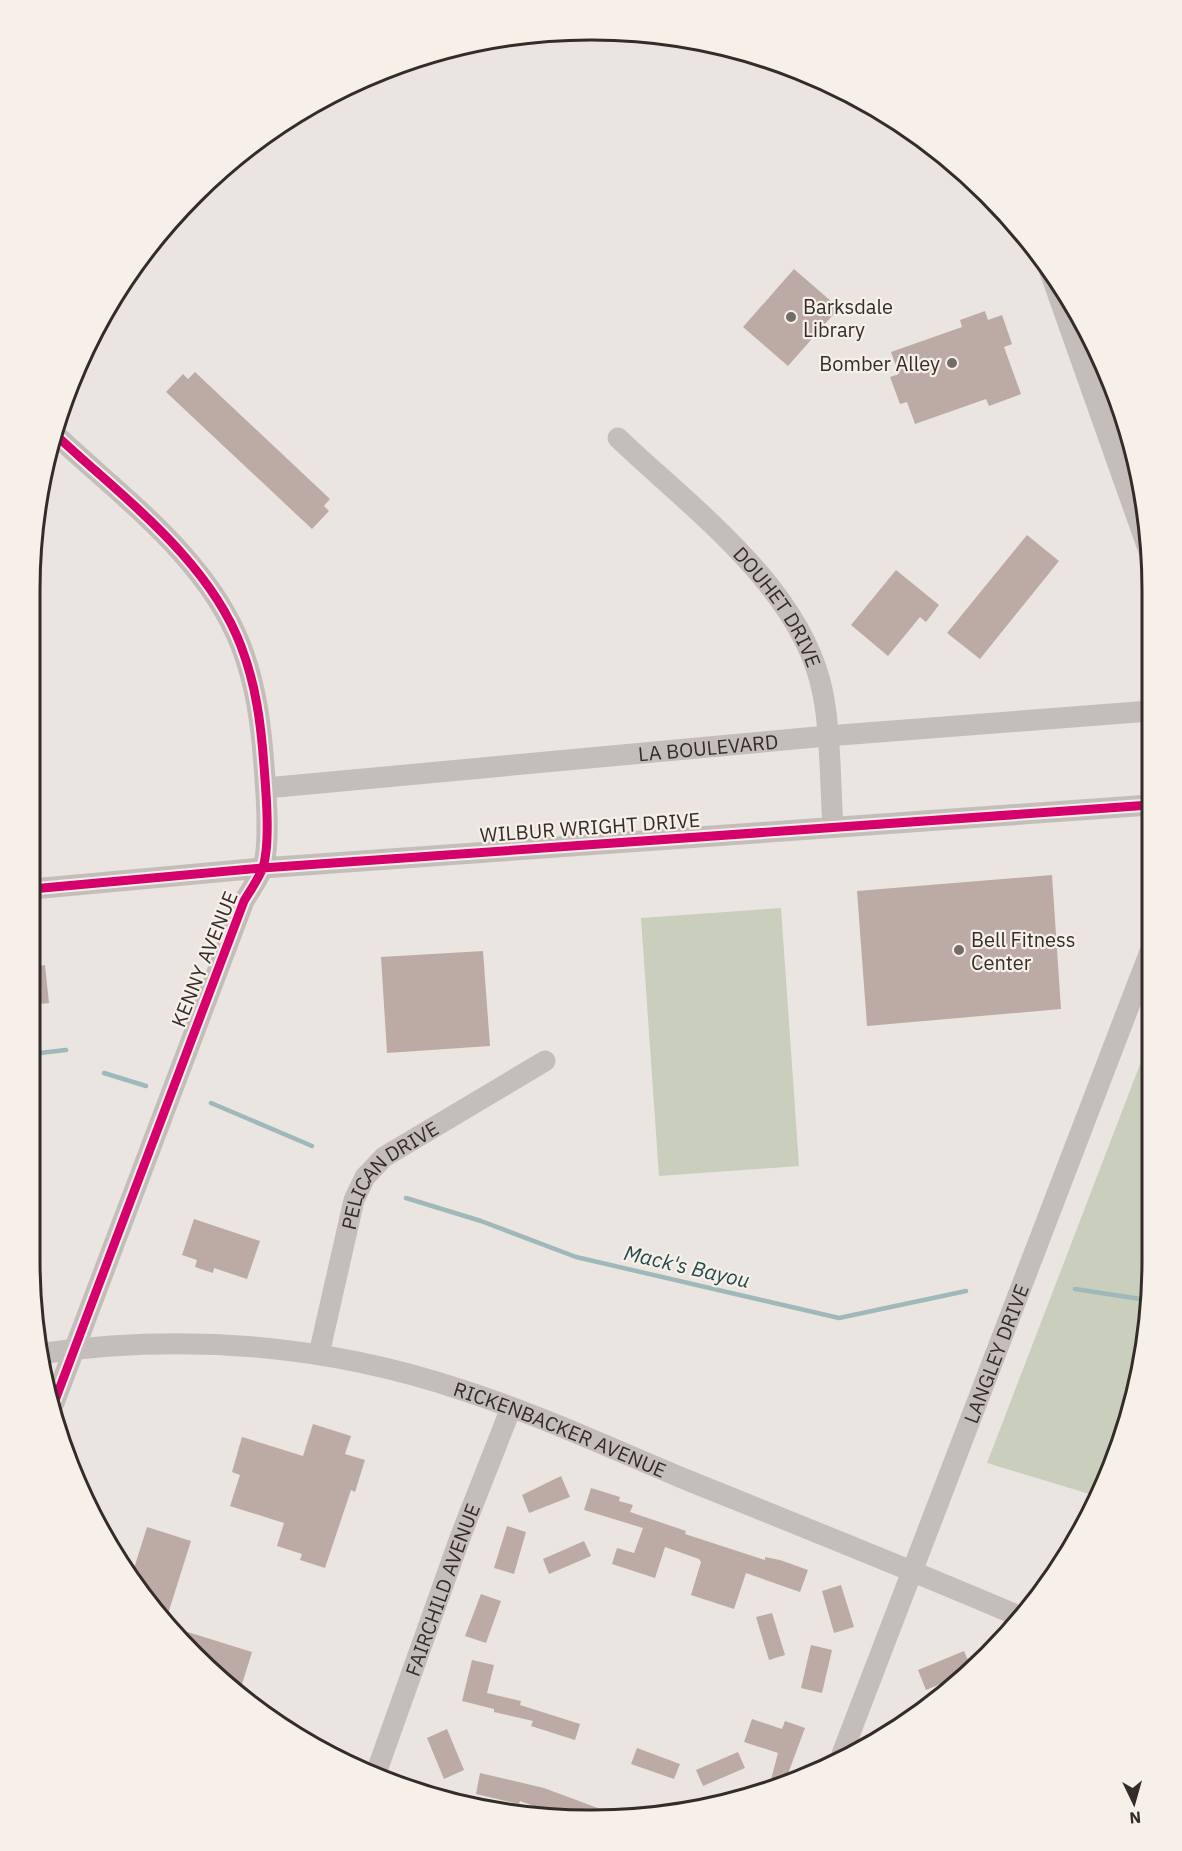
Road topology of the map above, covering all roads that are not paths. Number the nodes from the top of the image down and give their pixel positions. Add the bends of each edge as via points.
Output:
1 (1062, 307) edge
2 (618, 438) dead end
3 (62, 440) edge
4 (1137, 516) edge
5 (1142, 712) edge
6 (826, 736) junction
7 (266, 788) junction
8 (1142, 806) edge
9 (833, 827) junction
10 (262, 868) junction
11 (40, 888) edge
12 (1142, 972) edge
13 (545, 1061) dead end
14 (75, 1349) junction
15 (49, 1353) edge
16 (319, 1354) junction
17 (57, 1395) edge
18 (511, 1408) junction
19 (911, 1572) junction
20 (1013, 1614) edge
21 (844, 1749) edge
22 (378, 1768) edge

1 - 4 street
2 - 6 street, DOUHET DRIVE via 735,549 784,607 821,683
3 - 7 street, KENNY AVENUE via 177,548 212,592 240,644 256,693
5 - 6 street, LA BOULEVARD
6 - 7 street, LA BOULEVARD
6 - 9 street, DOUHET DRIVE
7 - 10 street, KENNY AVENUE
8 - 9 street, WILBUR WRIGHT DRIVE
9 - 10 street, WILBUR WRIGHT DRIVE
10 - 11 street, WILBUR WRIGHT DRIVE
10 - 14 street, KENNY AVENUE via 244,902
12 - 19 street, LANGLEY DRIVE
13 - 16 street, PELICAN DRIVE via 384,1157 365,1177 354,1200
14 - 15 street, RICKENBACKER AVENUE
14 - 16 street, RICKENBACKER AVENUE via 194,1343
14 - 17 street, KENNY AVENUE
16 - 18 street, RICKENBACKER AVENUE via 419,1377
18 - 19 street, RICKENBACKER AVENUE
18 - 22 street, FAIRCHILD AVENUE
19 - 20 street, RICKENBACKER AVENUE
19 - 21 street, LANGLEY DRIVE

